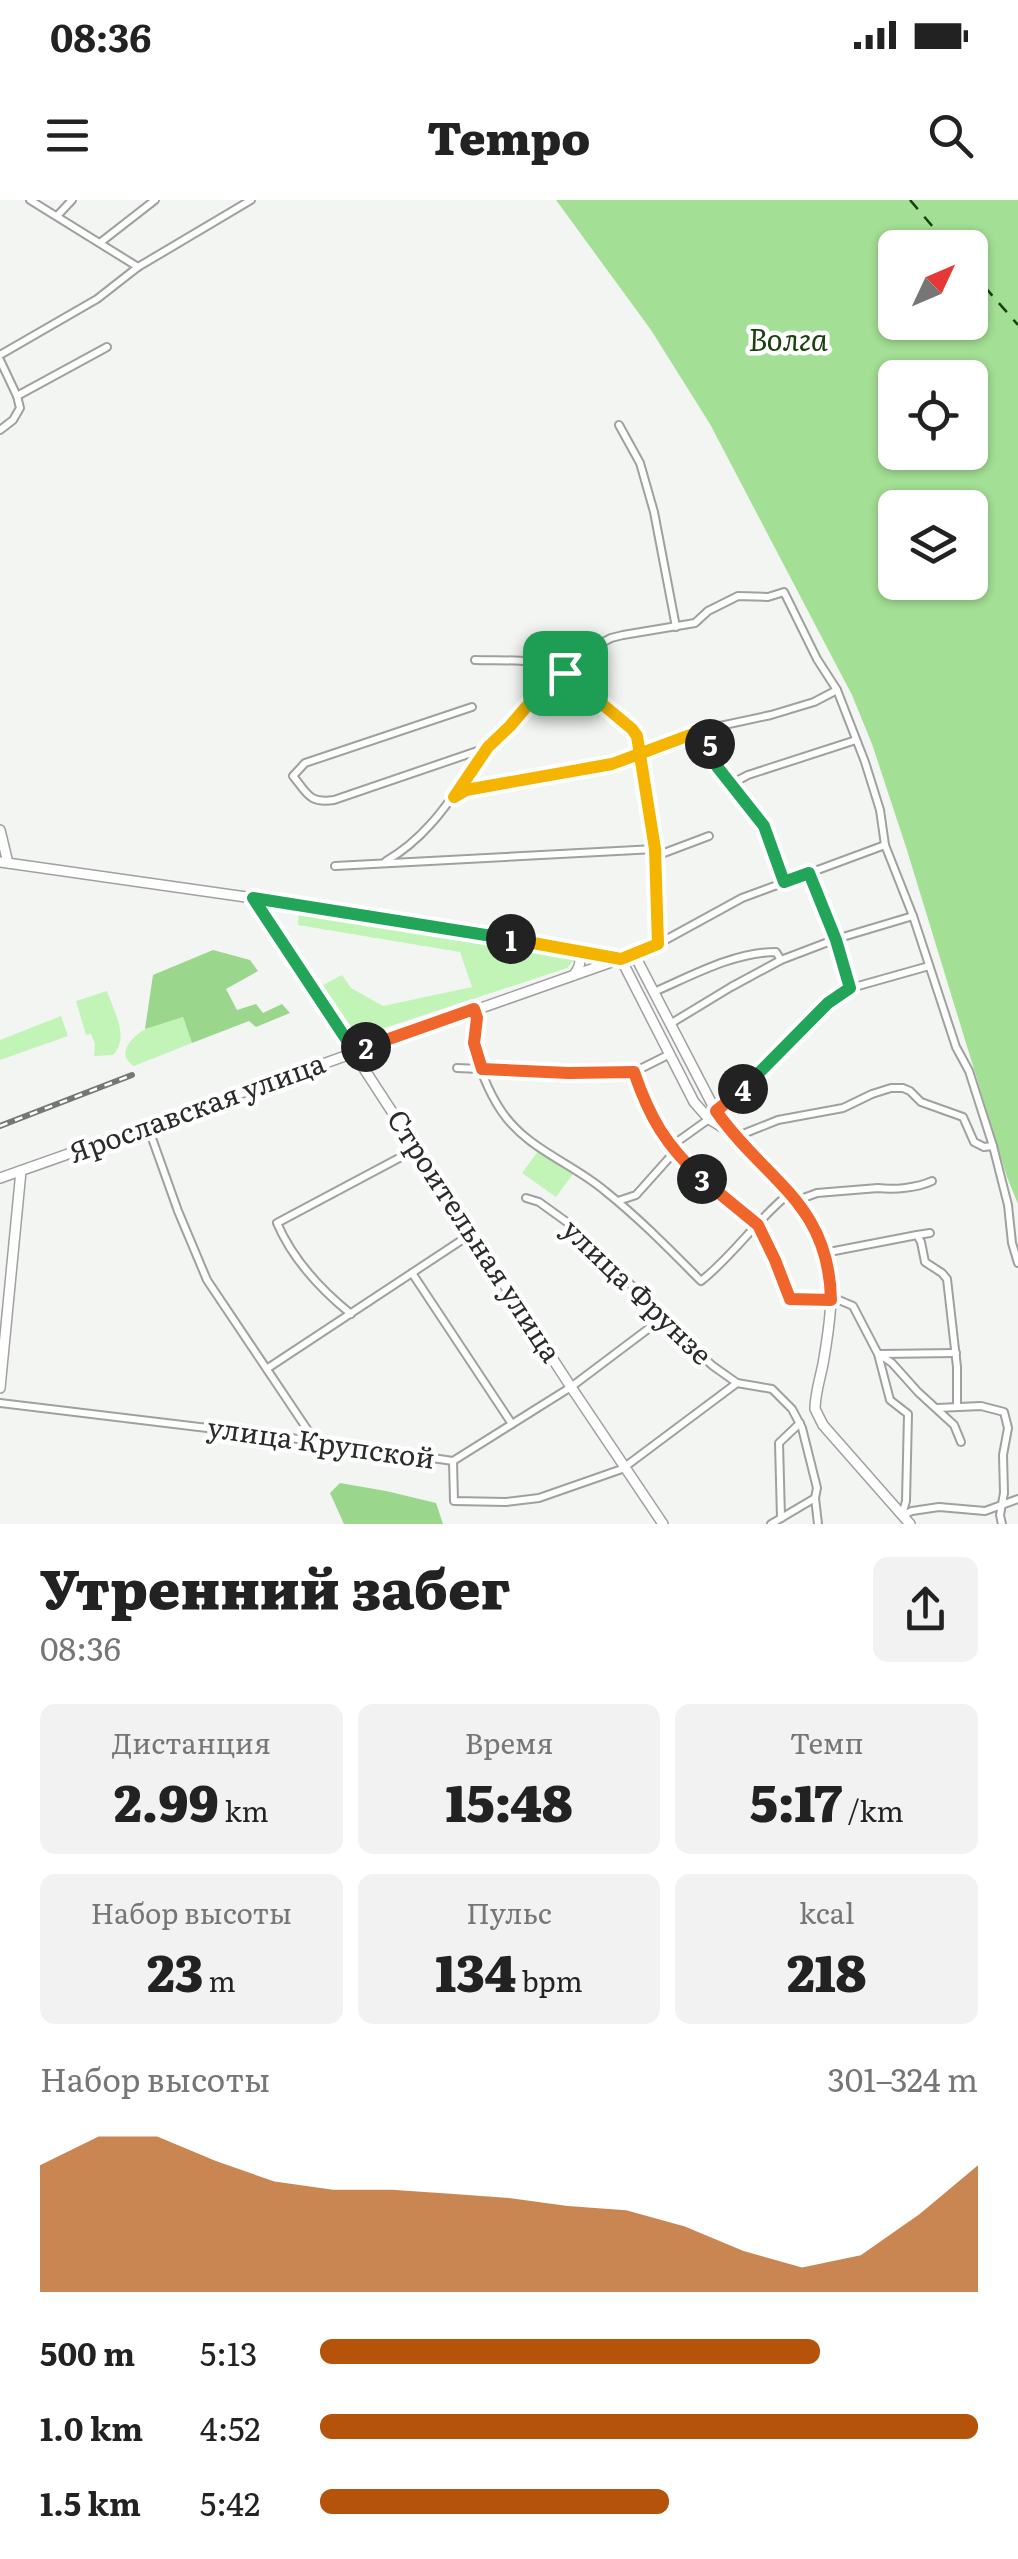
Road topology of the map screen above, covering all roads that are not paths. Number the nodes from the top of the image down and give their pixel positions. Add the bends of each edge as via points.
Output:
1 (30, 200) edge
2 (72, 200) edge
3 (156, 200) edge
4 (250, 200) edge
5 (57, 216) junction
6 (100, 243) junction
7 (138, 267) junction
8 (107, 347) dead end
9 (0, 358) edge
10 (17, 396) junction
11 (619, 425) dead end
12 (0, 430) edge
13 (676, 627) junction
14 (476, 660) dead end
15 (565, 673) junction
16 (837, 690) junction
17 (472, 707) dead end
18 (706, 729) junction
19 (856, 740) junction
20 (488, 747) junction
21 (640, 754) junction
22 (730, 786) junction
23 (454, 797) junction
24 (0, 830) edge
25 (709, 836) dead end
26 (885, 845) junction
27 (656, 852) junction
28 (4, 862) edge
29 (385, 862) junction
30 (334, 866) dead end
31 (809, 873) junction
32 (784, 882) junction
33 (253, 898) junction
34 (912, 916) junction
35 (836, 940) junction
36 (658, 944) junction
37 (573, 948) junction
38 (634, 954) junction
39 (621, 959) junction
40 (781, 960) junction
41 (929, 966) junction
42 (574, 975) junction
43 (850, 988) junction
44 (654, 992) junction
45 (474, 1009) junction
46 (670, 1024) junction
47 (354, 1051) junction
48 (670, 1054) junction
49 (457, 1068) dead end
50 (482, 1069) junction
51 (634, 1072) junction
52 (713, 1115) junction
53 (148, 1126) junction
54 (736, 1136) junction
55 (993, 1146) junction
56 (418, 1148) junction
57 (672, 1150) junction
58 (20, 1172) junction
59 (0, 1178) edge
60 (932, 1181) dead end
61 (794, 1196) junction
62 (526, 1198) dead end
63 (616, 1202) junction
64 (758, 1225) junction
65 (473, 1233) junction
66 (930, 1233) dead end
67 (917, 1236) junction
68 (824, 1253) junction
69 (1018, 1263) edge
70 (412, 1274) junction
71 (831, 1300) junction
72 (351, 1314) junction
73 (660, 1320) junction
74 (956, 1353) junction
75 (878, 1354) junction
76 (268, 1368) junction
77 (737, 1383) junction
78 (571, 1387) junction
79 (0, 1388) edge
80 (0, 1403) edge
81 (957, 1406) junction
82 (937, 1408) junction
83 (798, 1419) junction
84 (512, 1424) junction
85 (315, 1441) junction
86 (961, 1442) dead end
87 (453, 1461) junction
88 (626, 1467) junction
89 (815, 1498) junction
90 (1018, 1499) edge
91 (1001, 1505) junction
92 (902, 1515) junction
93 (781, 1518) junction
94 (663, 1524) edge
95 (771, 1524) edge
96 (818, 1524) edge
97 (910, 1524) edge
98 (1002, 1524) edge

1 - 5 street
2 - 5 street
3 - 6 street
4 - 7 street
5 - 6 street
6 - 7 street
7 - 9 street
8 - 10 street
9 - 10 street
10 - 12 street via 18,414
11 - 13 street via 640,463
13 - 15 street via 611,638
13 - 16 street via 738,596 784,592
14 - 15 street via 543,663
15 - 20 street via 551,678
15 - 21 street via 632,729
16 - 18 street via 771,716
16 - 19 street
17 - 20 street via 306,764 292,776 321,802
18 - 21 street
18 - 22 street via 715,764
19 - 22 street
19 - 26 street
20 - 23 street
21 - 23 street
21 - 27 street
22 - 32 street via 764,826
23 - 29 street via 419,838
24 - 28 street
25 - 27 street
26 - 31 street
26 - 34 street
27 - 29 street
27 - 36 street
28 - 33 street
29 - 30 street
31 - 32 street
31 - 35 street
32 - 36 street
33 - 37 street
33 - 47 street, Строительная улица
34 - 35 street
34 - 41 street
35 - 40 street
35 - 43 street
36 - 38 street
37 - 39 street
37 - 42 street via 580,960
38 - 39 street, Ярославская улица
38 - 44 street
39 - 42 street, Ярославская улица
39 - 48 street
40 - 44 street via 766,952
40 - 46 street
41 - 43 street
41 - 55 street
42 - 45 street, Ярославская улица
43 - 52 street
44 - 46 street
45 - 47 street, Ярославская улица
45 - 50 street
46 - 52 street
47 - 53 street, Ярославская улица
47 - 56 street, Строительная улица
48 - 51 street
48 - 52 street via 694,1102
49 - 50 street
50 - 51 street
50 - 63 street via 518,1132
51 - 57 street
52 - 54 street
52 - 57 street
53 - 58 street, Ярославская улица
53 - 76 street via 202,1270
54 - 55 street via 903,1088 920,1102 960,1115 974,1142
54 - 61 street
55 - 69 street
56 - 65 street, Строительная улица
56 - 72 street via 277,1224 324,1293
57 - 63 street via 636,1195
57 - 64 street
58 - 59 street, Ярославская улица
58 - 79 street
60 - 61 street
61 - 64 street
61 - 68 street
62 - 73 street, улица Фрунзе via 575,1228
63 - 64 street via 701,1281
64 - 71 street via 790,1299
65 - 70 street
65 - 78 street, Строительная улица
66 - 67 street
67 - 68 street
67 - 74 street via 925,1262 947,1279
68 - 71 street
70 - 72 street
70 - 84 street
71 - 75 street via 854,1306
71 - 92 street via 815,1410
72 - 76 street
73 - 77 street, улица Фрунзе
73 - 78 street, улица Крупской
74 - 75 street
74 - 81 street
75 - 82 street
75 - 92 street via 890,1400 908,1414
76 - 85 street
77 - 83 street, улица Фрунзе via 772,1389
77 - 88 street
78 - 84 street, улица Крупской
78 - 88 street, Строительная улица
80 - 85 street, улица Крупской
81 - 82 street
81 - 91 street via 1004,1412
82 - 86 street
83 - 89 street
83 - 93 street via 779,1443
84 - 87 street, улица Крупской
85 - 87 street, улица Крупской
87 - 88 street via 454,1501 539,1498
88 - 94 street, Строительная улица
89 - 93 street
89 - 96 street
90 - 91 street
91 - 92 street
91 - 98 street
92 - 97 street
93 - 95 street

